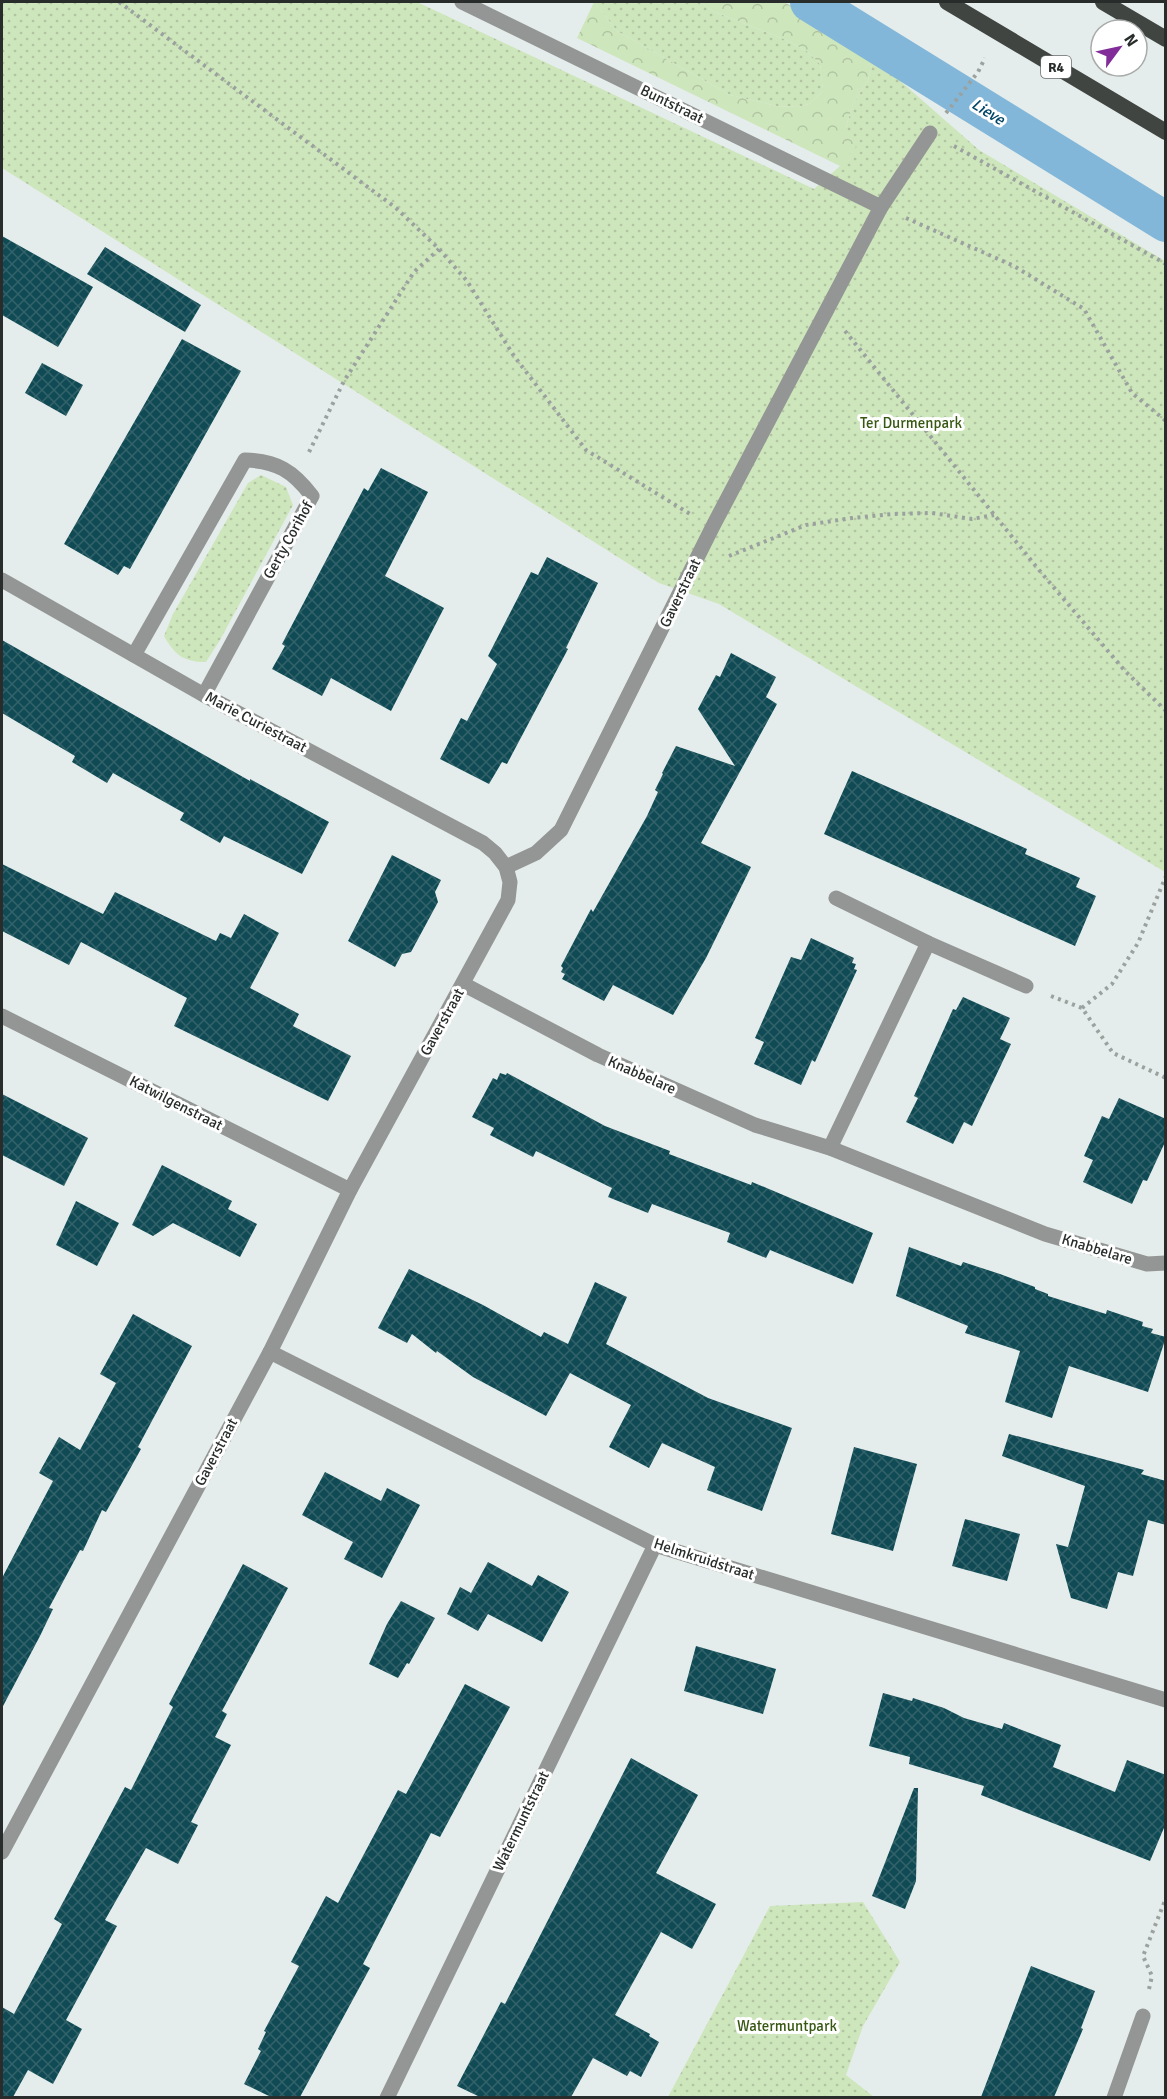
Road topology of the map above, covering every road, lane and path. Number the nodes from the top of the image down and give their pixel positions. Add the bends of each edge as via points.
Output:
1 (119, 2) edge
2 (462, 2) edge
3 (947, 2) edge
4 (1103, 2) edge
5 (1166, 39) edge
6 (978, 72) dead end
7 (1166, 132) edge
8 (930, 133) junction
9 (881, 207) junction
10 (439, 249) junction
11 (1166, 264) edge
12 (828, 312) junction
13 (1166, 422) edge
14 (296, 477) junction
15 (994, 515) junction
16 (713, 526) junction
17 (700, 551) junction
18 (2, 580) edge
19 (134, 655) junction
20 (204, 695) junction
21 (1166, 711) edge
22 (506, 867) junction
23 (1166, 876) edge
24 (836, 898) dead end
25 (928, 943) junction
26 (463, 984) junction
27 (1026, 986) joint
28 (1082, 1008) junction
29 (2, 1016) edge
30 (1166, 1078) edge
31 (830, 1148) junction
32 (351, 1190) junction
33 (1166, 1263) edge
34 (270, 1352) junction
35 (655, 1545) junction
36 (1166, 1700) edge
37 (2, 1851) edge
38 (1166, 1898) edge
39 (1143, 2016) joint
40 (387, 2097) edge
41 (1114, 2097) edge

1 - 10 path via 396,208
2 - 9 street, Buntstraat
3 - 7 highway, R4
4 - 5 highway
6 - 8 path
8 - 9 street, Gaverstraat
8 - 11 path
9 - 12 street, Gaverstraat
9 - 13 path via 1014,266 1084,309 1132,393
10 - 14 path via 414,272 344,381
10 - 16 path via 467,281 514,356 586,450
12 - 15 path
12 - 16 street, Gaverstraat
14 - 19 street, Gerty Corihof via 263,460 245,460
14 - 20 street, Gerty Corihof via 312,496
15 - 17 path via 972,519 932,513 852,518 806,525 731,555 717,558
15 - 21 path via 1125,671
16 - 17 street, Gaverstraat
17 - 22 street, Gaverstraat via 561,830 536,853
18 - 19 street, Marie Curiestraat
19 - 20 street, Marie Curiestraat
20 - 22 street, Marie Curiestraat via 483,843
22 - 26 street, Gaverstraat via 510,882 508,900
23 - 28 path via 1138,943 1112,984
24 - 25 street
25 - 27 street
25 - 31 street
26 - 31 street, Knabbelare via 598,1056 755,1125
26 - 32 street, Gaverstraat
27 - 28 path
28 - 30 path via 1113,1053
29 - 32 street, Katwilgenstraat
31 - 33 street, Knabbelare via 1045,1234 1147,1264
32 - 34 street, Gaverstraat
34 - 35 street, Helmkruidstraat
34 - 37 street, Gaverstraat
35 - 36 street, Helmkruidstraat
35 - 40 street, Watermuntstraat
38 - 39 path via 1143,1956 1152,1976
39 - 41 street

